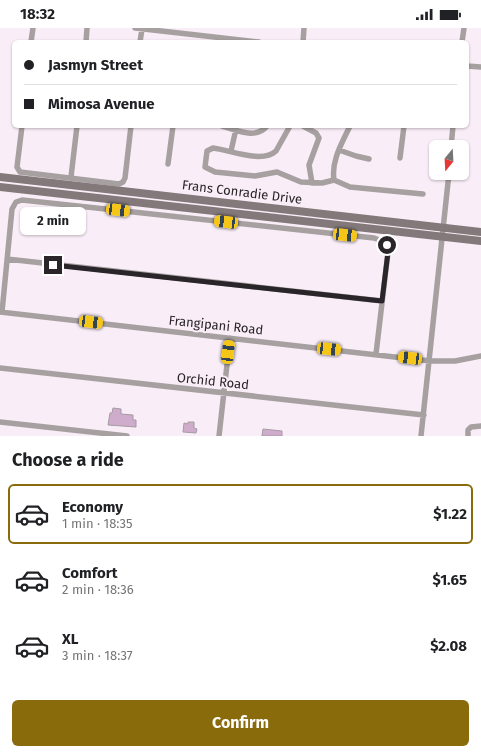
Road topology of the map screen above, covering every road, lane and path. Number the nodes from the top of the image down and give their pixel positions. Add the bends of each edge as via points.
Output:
1 (33, 28) edge
2 (87, 28) edge
3 (135, 28) edge
4 (304, 28) edge
5 (464, 28) edge
6 (142, 29) edge
7 (32, 40) edge
8 (86, 40) edge
9 (140, 40) edge
10 (241, 40) edge
11 (303, 40) edge
12 (462, 40) edge
13 (469, 66) edge
14 (481, 68) edge
15 (22, 128) edge
16 (77, 128) edge
17 (131, 128) edge
18 (173, 128) edge
19 (229, 128) edge
20 (266, 128) edge
21 (289, 128) edge
22 (307, 128) edge
23 (348, 128) edge
24 (404, 128) edge
25 (453, 128) edge
26 (236, 130) junction
27 (452, 140) edge
28 (339, 150) junction
29 (231, 151) junction
30 (400, 158) dead end
31 (369, 159) dead end
32 (168, 164) dead end
33 (0, 177) edge
34 (70, 177) junction
35 (334, 180) junction
36 (448, 180) edge
37 (312, 182) junction
38 (0, 187) edge
39 (423, 194) dead end
40 (443, 228) junction
41 (481, 232) edge
42 (443, 237) junction
43 (481, 241) edge
44 (7, 260) junction
45 (382, 301) junction
46 (1, 312) edge
47 (230, 338) junction
48 (376, 354) junction
49 (481, 356) edge
50 (430, 360) junction
51 (0, 368) edge
52 (224, 393) junction
53 (424, 415) junction
54 (0, 422) edge
55 (481, 426) edge
56 (127, 436) edge
57 (219, 436) edge
58 (421, 436) edge
59 (468, 436) edge

1 - 7 street
2 - 8 street
3 - 6 street
4 - 11 street
5 - 12 street
6 - 9 street
6 - 10 street
13 - 14 street
15 - 34 street via 18,170
16 - 34 street
17 - 34 street via 123,182 119,184
18 - 32 street
19 - 26 street
20 - 26 street via 257,134
21 - 29 street via 273,154 252,157
22 - 37 street via 319,138 309,165
23 - 28 street
24 - 30 street
25 - 27 street
26 - 29 street
28 - 31 street
28 - 35 street via 333,169
29 - 37 street via 209,149 206,154 206,167 215,172 255,176 278,172 296,180
33 - 40 main road, Frans Conradie Drive
35 - 37 street
35 - 39 street via 350,187
36 - 40 street
38 - 42 main road, Frans Conradie Drive
40 - 41 main road, Frans Conradie Drive
40 - 42 street
42 - 43 main road, Frans Conradie Drive
42 - 50 street
44 - 45 street
44 - 45 street via 12,209 16,202 26,199 374,238 385,242 388,252
44 - 46 street
45 - 48 street
46 - 47 street, Frangipani Road
47 - 48 street, Frangipani Road
47 - 52 street
48 - 50 street, Frangipani Road
49 - 50 street, Frangipani Road via 451,361
50 - 53 street
51 - 52 street, Orchid Road
52 - 53 street, Orchid Road
52 - 57 street
53 - 58 street
54 - 56 street
55 - 59 street via 471,427

